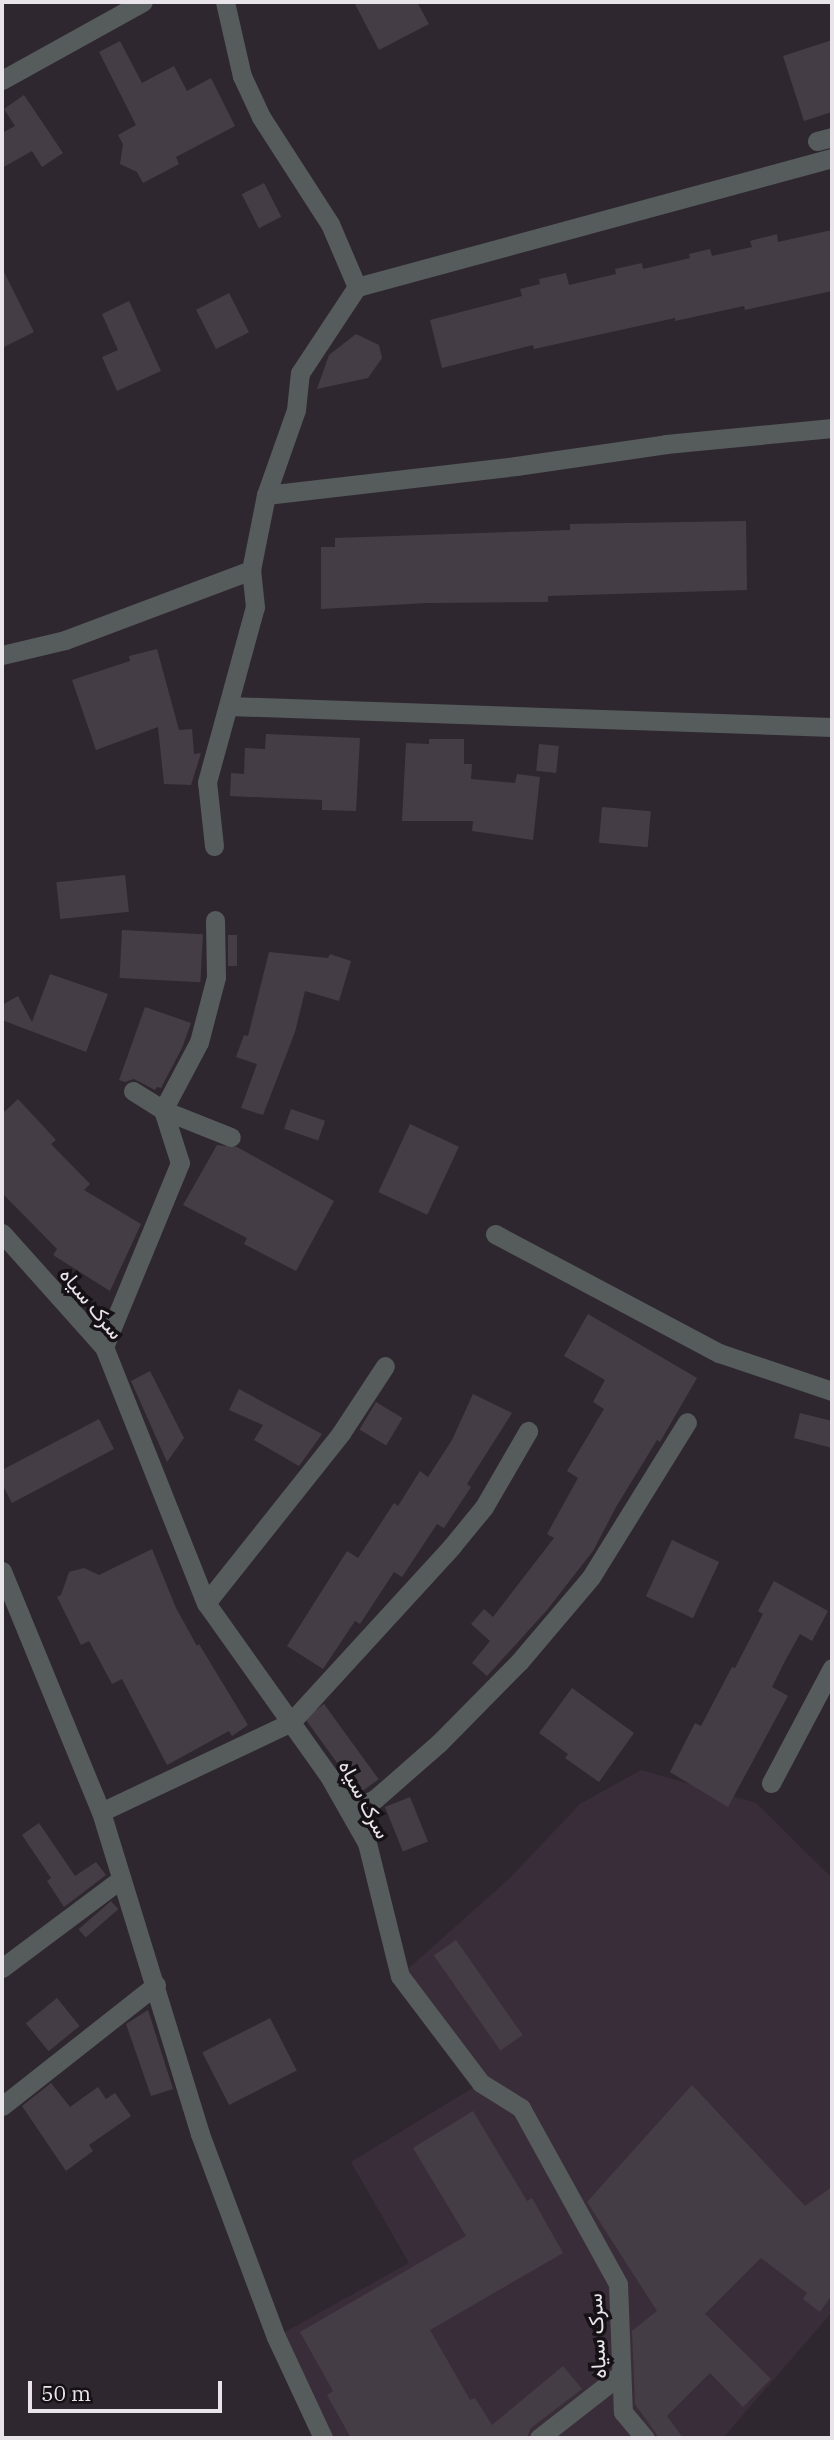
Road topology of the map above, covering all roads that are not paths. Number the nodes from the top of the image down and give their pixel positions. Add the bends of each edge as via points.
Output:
1 (143, 2) edge
2 (228, 3) edge
3 (2, 80) edge
4 (832, 158) edge
5 (357, 287) junction
6 (832, 428) edge
7 (265, 495) junction
8 (251, 570) junction
9 (2, 656) edge
10 (229, 706) junction
11 (832, 727) edge
12 (214, 846) dead end
13 (215, 920) dead end
14 (133, 1091) dead end
15 (163, 1110) junction
16 (231, 1137) dead end
17 (2, 1233) edge
18 (495, 1234) dead end
19 (104, 1347) junction
20 (385, 1366) dead end
21 (832, 1391) edge
22 (687, 1422) dead end
23 (528, 1431) dead end
24 (2, 1571) edge
25 (206, 1603) junction
26 (832, 1668) edge
27 (291, 1722) junction
28 (771, 1783) dead end
29 (349, 1811) junction
30 (101, 1812) junction
31 (121, 1879) junction
32 (2, 1968) edge
33 (156, 1985) junction
34 (2, 2106) edge
35 (621, 2374) junction
36 (323, 2438) edge
37 (539, 2438) edge
38 (645, 2438) edge

1 - 3 street
2 - 5 street via 247,86 261,117 330,224
4 - 5 street
5 - 7 street via 300,373 296,410
6 - 7 street via 666,444
7 - 8 street
8 - 9 street via 65,640
8 - 10 street via 255,607
10 - 11 street
10 - 12 street via 207,782
13 - 15 street via 216,977 199,1042
14 - 15 street
15 - 16 street
15 - 19 street via 180,1163
17 - 19 street, سرک سیاه
18 - 21 street via 719,1353
19 - 25 street, سرک سیاه
20 - 25 street via 341,1433
22 - 29 street via 591,1577 519,1662 375,1799
23 - 27 street via 484,1507
24 - 30 street
25 - 27 street, سرک سیاه
26 - 28 street
27 - 29 street, سرک سیاه
27 - 30 street
29 - 35 street, سرک سیاه via 367,1843 400,1976 481,2083 521,2108 618,2284
30 - 31 street
31 - 32 street
31 - 33 street
33 - 34 street
33 - 36 street via 200,2134 276,2337
35 - 37 street
35 - 38 street, سرک سیاه via 623,2412

